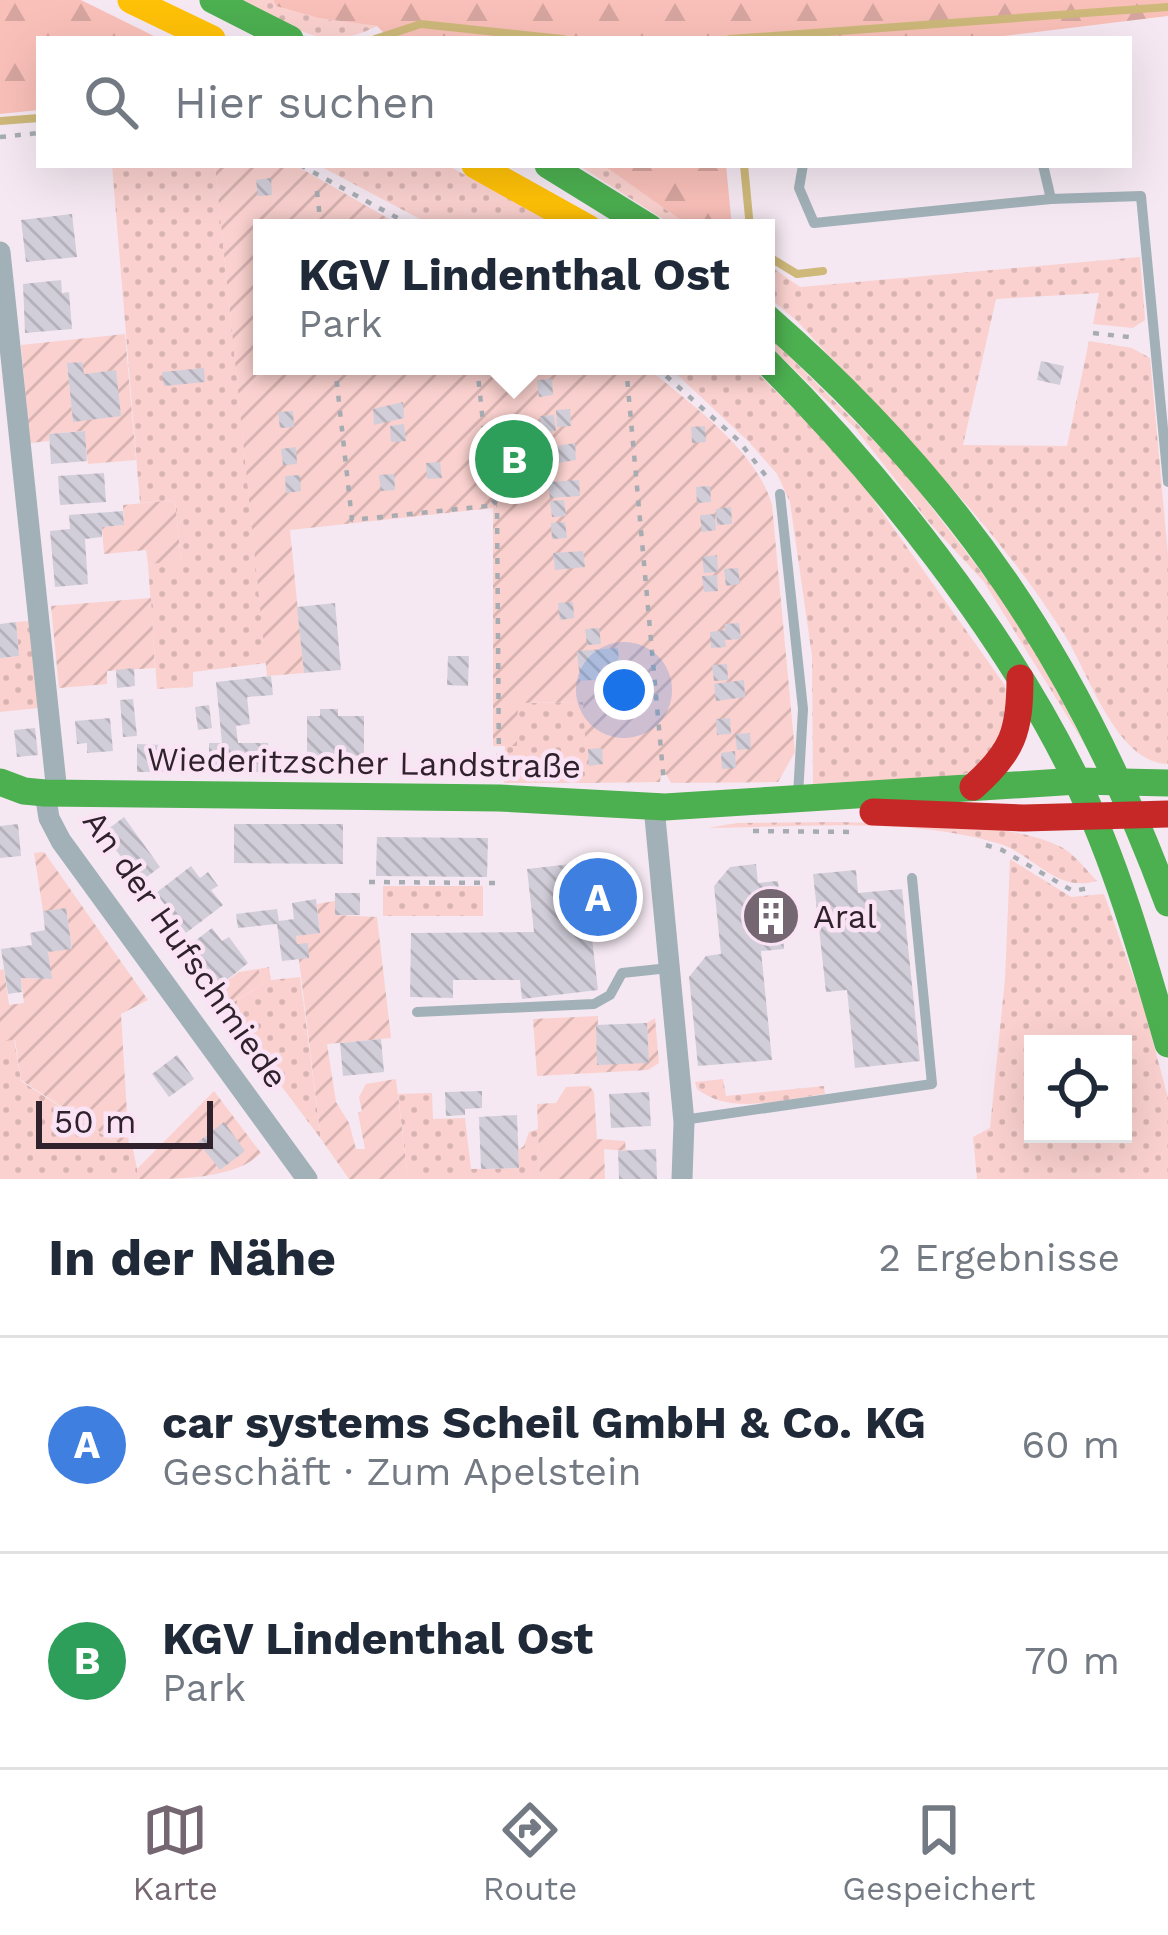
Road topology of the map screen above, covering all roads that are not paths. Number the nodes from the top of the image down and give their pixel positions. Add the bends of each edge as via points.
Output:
1 (131, 0) edge
2 (213, 0) edge
3 (206, 36) edge
4 (284, 36) edge
5 (480, 168) edge
6 (553, 168) edge
7 (802, 168) edge
8 (1044, 168) edge
9 (1051, 199) junction
10 (572, 219) edge
11 (635, 219) edge
12 (0, 252) edge
13 (775, 325) edge
14 (775, 370) edge
15 (1168, 482) edge
16 (780, 494) road end
17 (1021, 678) junction
18 (1078, 781) junction
19 (1122, 781) junction
20 (0, 782) edge
21 (1168, 783) edge
22 (973, 787) junction
23 (51, 793) junction
24 (798, 798) junction
25 (667, 806) junction
26 (1168, 814) edge
27 (1135, 815) junction
28 (1092, 819) junction
29 (912, 878) dead end
30 (1168, 903) edge
31 (669, 968) junction
32 (417, 1012) dead end
33 (1168, 1044) edge
34 (683, 1120) junction
35 (302, 1177) edge
36 (682, 1179) edge

1 - 3 main road
2 - 4 main road
5 - 10 main road
6 - 11 main road
7 - 9 lane via 799,188 814,223
8 - 9 lane
9 - 15 lane via 1141,196
12 - 23 street
13 - 19 main road via 854,398 960,518 1027,607
14 - 17 main road via 869,470
16 - 24 lane via 802,709
17 - 18 main road
17 - 22 main road via 1010,753
18 - 19 main road, Wiederitzscher Landstraße
18 - 22 main road, Wiederitzscher Landstraße
18 - 28 main road
19 - 21 main road, Wiederitzscher Landstraße
19 - 27 main road
20 - 23 main road, An der Hufschmiede
22 - 24 main road, Wiederitzscher Landstraße
23 - 25 main road, Wiederitzscher Landstraße
23 - 35 street, An der Hufschmiede via 50,818 62,841
24 - 25 main road, Wiederitzscher Landstraße
25 - 28 main road, Wiederitzscher Landstraße
25 - 31 street
26 - 27 main road, Wiederitzscher Landstraße
27 - 28 main road, Wiederitzscher Landstraße
27 - 30 main road
28 - 33 main road
29 - 34 lane via 932,1084
31 - 32 lane via 622,973 594,1004
31 - 34 street
34 - 36 street

